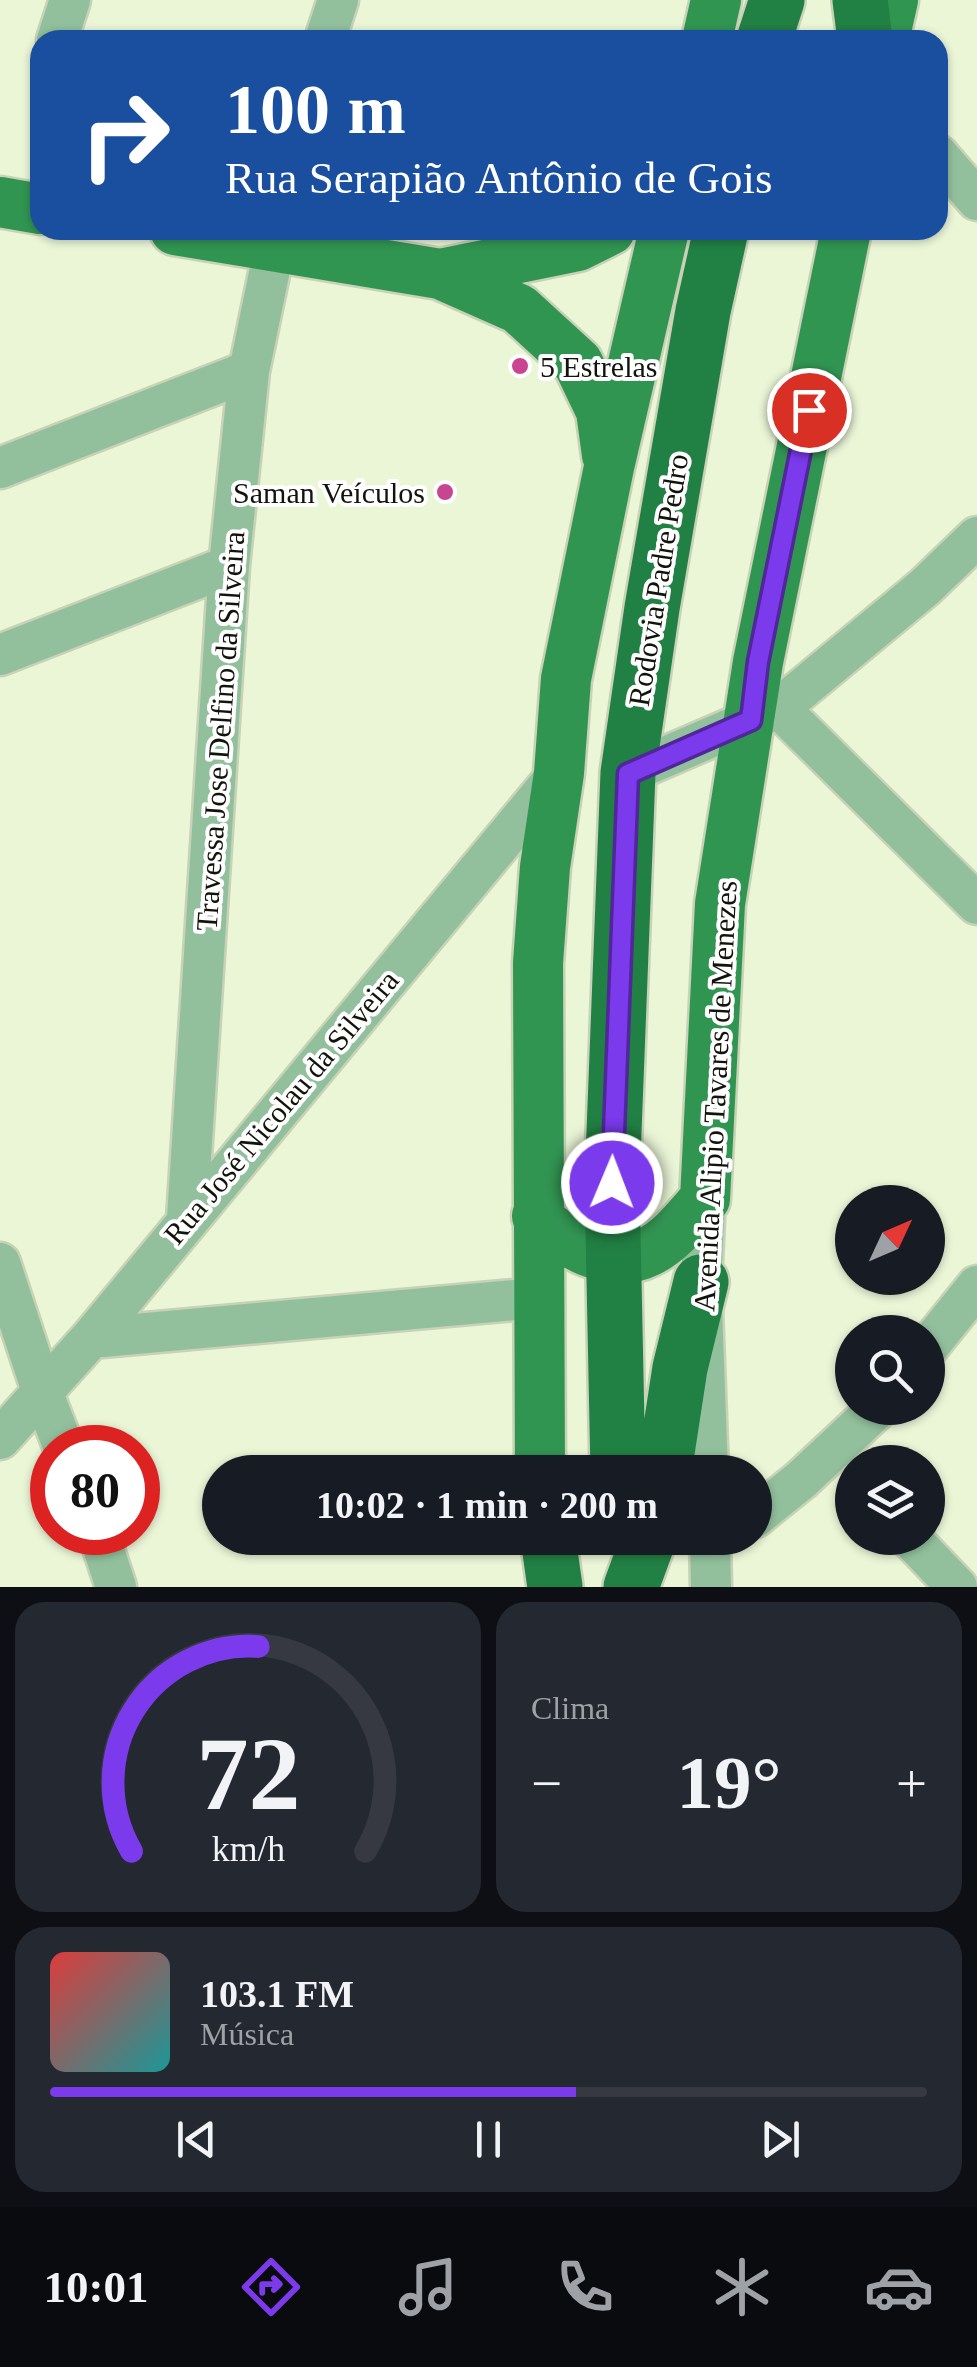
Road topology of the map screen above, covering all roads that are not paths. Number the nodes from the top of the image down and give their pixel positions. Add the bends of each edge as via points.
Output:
1 (70, 0) edge
2 (338, 0) edge
3 (716, 0) edge
4 (777, 0) edge
5 (860, 0) edge
6 (893, 0) edge
7 (60, 30) edge
8 (328, 30) edge
9 (709, 30) edge
10 (767, 30) edge
11 (863, 30) edge
12 (886, 30) edge
13 (948, 166) edge
14 (977, 200) edge
15 (0, 202) edge
16 (30, 207) edge
17 (277, 240) edge
18 (286, 240) edge
19 (590, 240) edge
20 (662, 240) edge
21 (719, 240) edge
22 (844, 240) edge
23 (533, 243) edge
24 (440, 274) junction
25 (249, 371) junction
26 (608, 467) junction
27 (0, 468) edge
28 (977, 538) edge
29 (229, 566) junction
30 (0, 655) edge
31 (765, 714) junction
32 (559, 773) junction
33 (628, 774) junction
34 (977, 904) edge
35 (705, 1199) junction
36 (537, 1216) junction
37 (188, 1219) junction
38 (612, 1258) junction
39 (0, 1263) edge
40 (701, 1282) junction
41 (977, 1286) edge
42 (538, 1298) junction
43 (945, 1326) edge
44 (91, 1338) junction
45 (42, 1391) junction
46 (55, 1425) edge
47 (0, 1439) edge
48 (540, 1455) edge
49 (618, 1455) edge
50 (667, 1455) edge
51 (707, 1455) edge
52 (835, 1468) edge
53 (772, 1507) edge
54 (106, 1555) edge
55 (544, 1555) edge
56 (548, 1555) edge
57 (621, 1555) edge
58 (642, 1555) edge
59 (926, 1555) edge
60 (116, 1587) edge
61 (543, 1587) edge
62 (555, 1587) edge
63 (622, 1587) edge
64 (631, 1587) edge
65 (957, 1587) edge

1 - 7 street
2 - 8 street
3 - 9 main road
4 - 10 highway
5 - 11 highway
6 - 12 main road
13 - 14 street
15 - 16 main road
17 - 25 street, Travessa Jose Delfino da Silveira
18 - 24 main road
19 - 23 main road via 578,246
20 - 26 main road
21 - 33 highway, Rodovia Padre Pedro
22 - 31 main road, Avenida Alipio Tavares de Menezes via 758,662
23 - 24 main road
24 - 26 main road via 519,309 578,363 601,411
25 - 27 street
25 - 29 street, Travessa Jose Delfino da Silveira
26 - 32 main road via 566,679
28 - 31 street
29 - 30 street
29 - 37 street, Travessa Jose Delfino da Silveira
31 - 33 street
31 - 34 street
31 - 35 main road, Avenida Alipio Tavares de Menezes via 720,904
32 - 36 main road via 538,963
32 - 37 street, Rua José Nicolau da Silveira
33 - 38 highway, Rodovia Padre Pedro
35 - 38 main road via 646,1254
35 - 40 street, Avenida Alipio Tavares de Menezes
36 - 38 main road via 556,1236
36 - 42 main road
37 - 44 street, Rua José Nicolau da Silveira
38 - 49 highway, Rodovia Padre Pedro
39 - 45 street
40 - 50 highway
40 - 51 street, Avenida Alipio Tavares de Menezes
41 - 43 street
42 - 44 street
42 - 48 main road
44 - 45 street, Rua José Nicolau da Silveira
45 - 46 street
45 - 47 street, Rua José Nicolau da Silveira
52 - 53 street
54 - 60 street
55 - 61 street
56 - 62 highway
57 - 63 highway
58 - 64 highway
59 - 65 street

